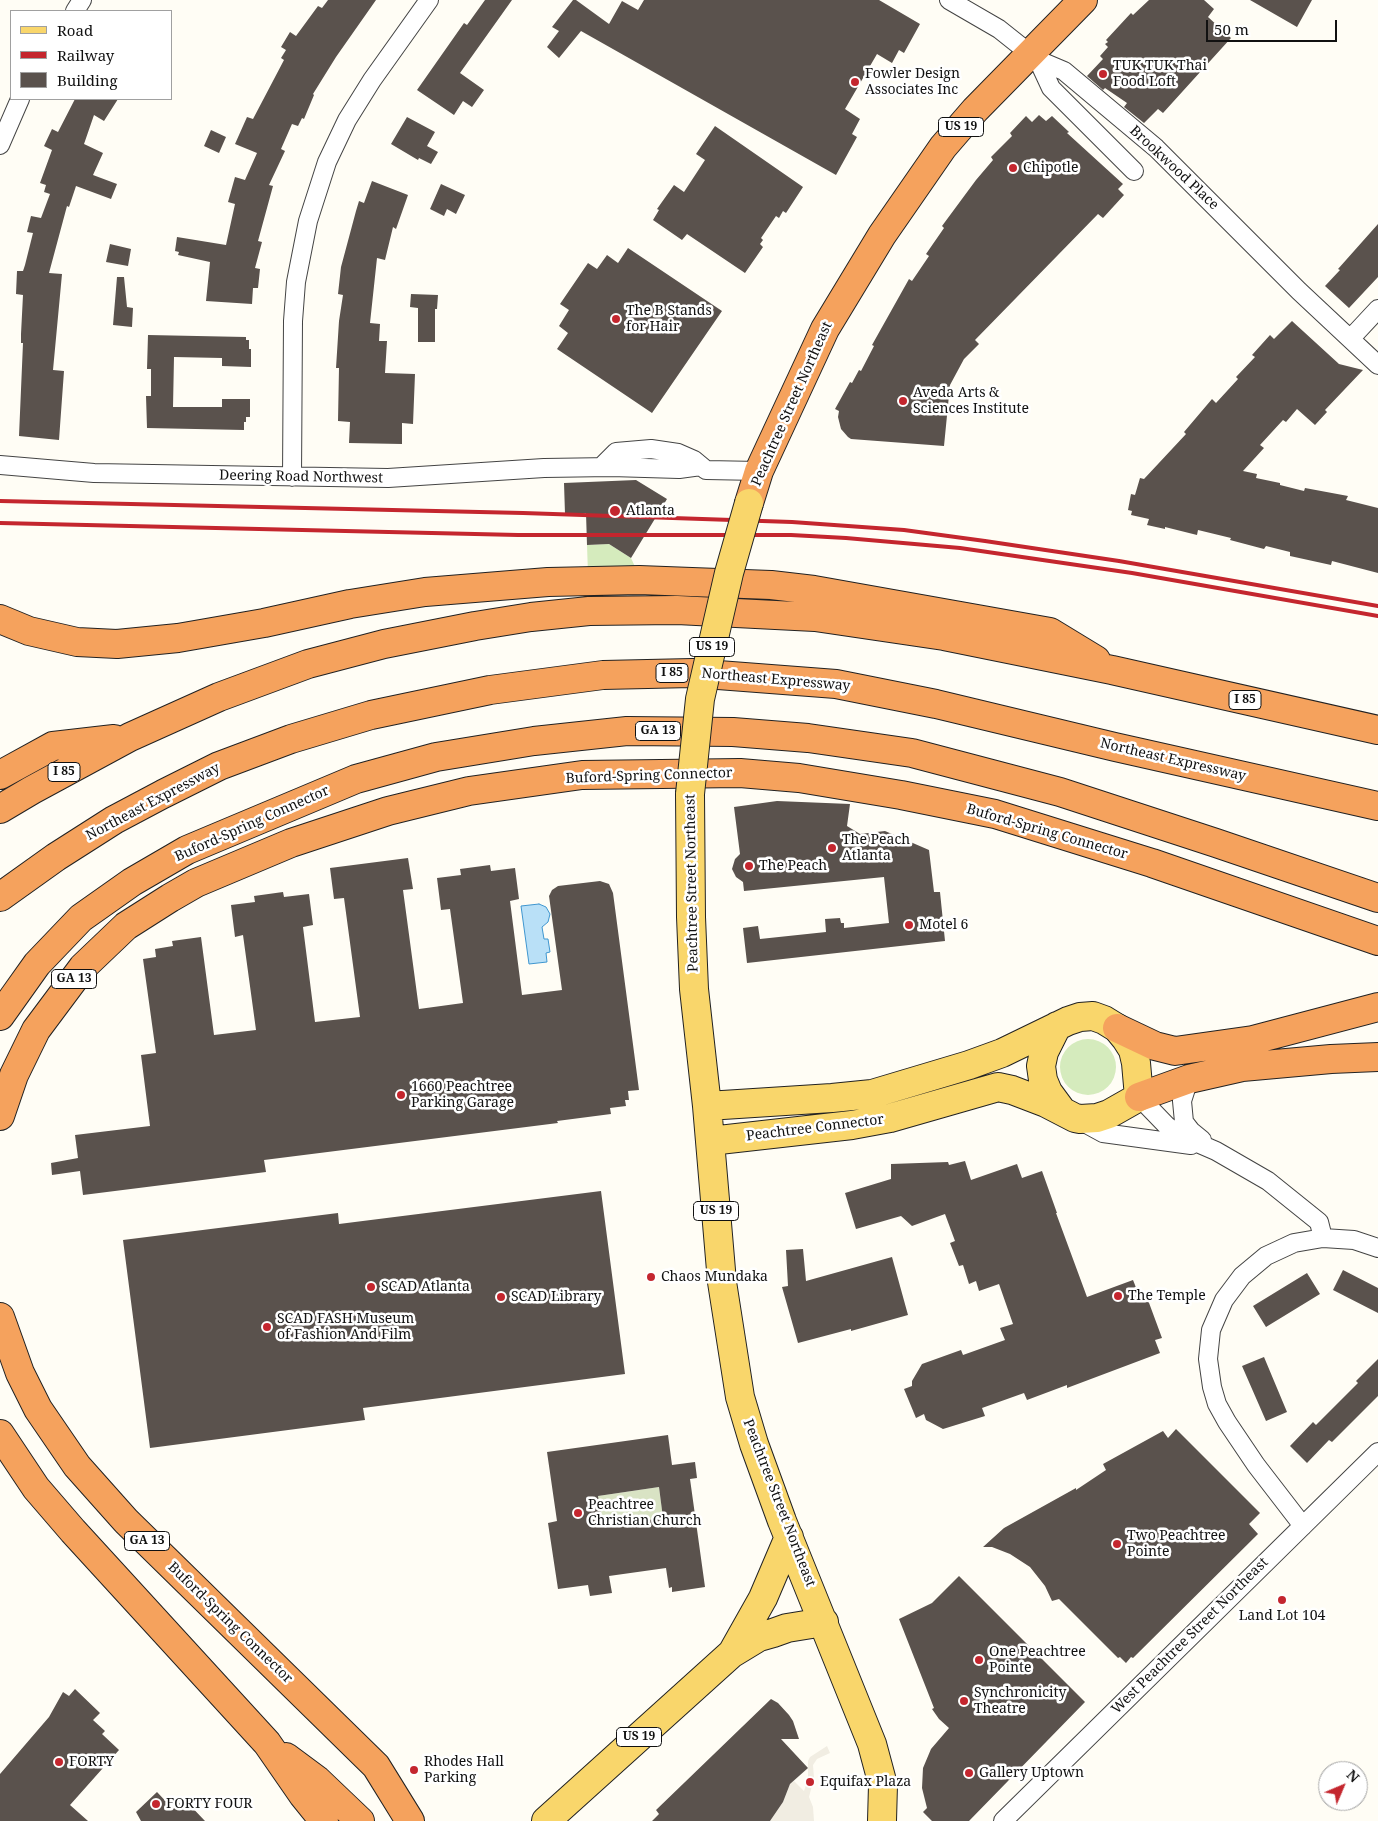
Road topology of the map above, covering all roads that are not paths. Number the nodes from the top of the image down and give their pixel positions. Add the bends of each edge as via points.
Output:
1 (429, 0) edge
2 (949, 0) edge
3 (1083, 0) edge
4 (1035, 57) junction
5 (20, 100) edge
6 (0, 145) edge
7 (1134, 171) dead end
8 (1378, 309) edge
9 (1351, 338) junction
10 (1378, 365) edge
11 (0, 465) edge
12 (759, 472) junction
13 (292, 477) junction
14 (749, 503) joint
15 (0, 619) edge
16 (1112, 670) junction
17 (1378, 730) edge
18 (130, 737) junction
19 (0, 776) edge
20 (1378, 806) edge
21 (0, 809) edge
22 (0, 897) edge
23 (1378, 898) edge
24 (1378, 942) edge
25 (1378, 1006) edge
26 (0, 1016) edge
27 (1057, 1026) junction
28 (1116, 1028) junction
29 (1378, 1057) edge
30 (1189, 1079) junction
31 (1139, 1097) junction
32 (708, 1106) junction
33 (1069, 1114) junction
34 (0, 1116) edge
35 (710, 1141) junction
36 (1216, 1151) junction
37 (1323, 1238) junction
38 (1378, 1248) edge
39 (0, 1317) edge
40 (0, 1434) edge
41 (1378, 1452) edge
42 (1303, 1526) junction
43 (789, 1537) junction
44 (824, 1622) junction
45 (732, 1654) junction
46 (267, 1743) junction
47 (376, 1766) junction
48 (324, 1821) edge
49 (360, 1821) edge
50 (410, 1821) edge
51 (424, 1821) edge
52 (546, 1821) edge
53 (882, 1821) edge
54 (1003, 1821) edge

1 - 13 street via 348,120 327,162 308,221 296,282
2 - 4 street via 999,29
3 - 4 highway, Peachtree Street Northeast / US 19
4 - 7 street, Brookwood Place via 1051,88
4 - 9 street, Brookwood Place via 1064,71 1156,148 1299,291
4 - 12 highway, Peachtree Street Northeast / US 19 via 975,110 943,147 882,235 825,329
5 - 6 street
8 - 9 street
9 - 10 street, Brookwood Place
11 - 13 street, Deering Road Northwest via 94,473
12 - 13 street, Deering Road Northwest via 706,470 678,453 651,449 616,452 601,467 388,478
12 - 14 highway, Peachtree Street Northeast / US 19
14 - 32 main road, Peachtree Street Northeast / US 19, bridge via 700,699 690,794 693,983
15 - 16 highway via 29,631 77,642 117,644 178,638 425,592 548,582 639,580 752,584 814,590 1050,632
16 - 17 highway, I 85
16 - 18 highway, I 85 via 944,636 815,617 677,610 589,611 475,626 384,644 318,662 219,697
18 - 19 highway via 54,746
18 - 21 highway, I 85
20 - 22 highway, Northeast Expressway / I 85 via 836,684 692,673 603,675 490,690 371,715 291,739 219,766 114,820 56,856
23 - 26 highway, Buford-Spring Connector / GA 13 via 1060,792 912,753 799,737 732,732 627,731 534,741 436,757 356,779 187,850 132,882 81,918 37,964
24 - 34 highway, Buford-Spring Connector / GA 13 via 1152,864 994,814 920,798 799,778 740,773 582,775 469,791 388,811 291,843 196,883 126,926 83,967 36,1030 14,1075
25 - 28 highway via 1253,1040 1175,1051 1155,1046
27 - 28 main road, Peachtree Connector via 1080,1017 1093,1016
27 - 32 main road, Peachtree Connector via 1002,1053 872,1094
27 - 33 main road via 1041,1066 1048,1092
28 - 31 main road, Peachtree Connector via 1132,1050
29 - 30 highway via 1242,1067
30 - 31 highway
30 - 36 street via 1182,1101 1184,1122
31 - 33 main road, Peachtree Connector via 1096,1118
31 - 36 street via 1167,1126
32 - 35 main road, Peachtree Street Northeast / US 19
33 - 35 main road, Peachtree Connector via 998,1087 890,1118
33 - 36 street via 1103,1132
35 - 43 main road, Peachtree Street Northeast / US 19 via 722,1282 740,1397
36 - 37 street via 1268,1181 1319,1222
37 - 38 street via 1354,1240
37 - 42 street via 1294,1243 1266,1256 1242,1276 1224,1300 1214,1322 1208,1359 1212,1388 1227,1422
39 - 47 highway, Buford-Spring Connector / GA 13 via 20,1373 38,1409 100,1493
40 - 46 highway via 36,1488 73,1531
41 - 42 street, West Peachtree Street Northeast
42 - 54 street, West Peachtree Street Northeast
43 - 44 main road, Peachtree Street Northeast / US 19
43 - 45 main road, US 19 via 763,1598
44 - 45 main road via 787,1628 759,1638
44 - 53 main road, Peachtree Street Northeast / US 19 via 875,1752 883,1785
45 - 52 main road, US 19
46 - 48 highway
46 - 49 highway via 317,1780
47 - 50 highway, Buford-Spring Connector / GA 13
47 - 51 highway

